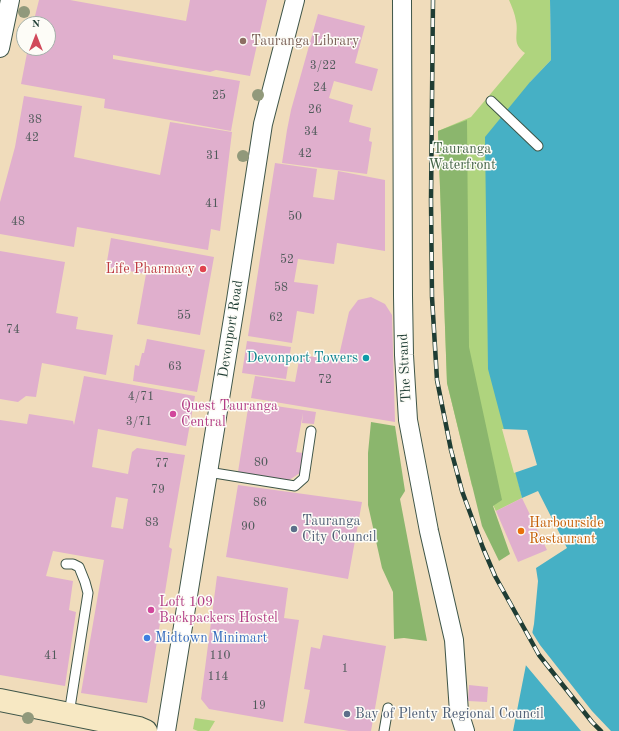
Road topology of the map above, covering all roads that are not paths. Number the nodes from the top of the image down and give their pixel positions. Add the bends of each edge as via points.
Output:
1 (10, 0) edge
2 (295, 0) edge
3 (402, 0) edge
4 (0, 48) edge
5 (491, 102) dead end
6 (538, 146) dead end
7 (311, 431) dead end
8 (208, 472) junction
9 (66, 564) dead end
10 (0, 700) edge
11 (388, 708) dead end
12 (69, 714) junction
13 (146, 731) edge
14 (166, 731) edge
15 (384, 731) edge
16 (465, 731) edge

1 - 4 street
2 - 8 street, Devonport Road via 263,124
3 - 16 street, The Strand via 402,296 408,420 429,531 454,640 459,712
5 - 6 lane
7 - 8 lane via 304,478 295,486
8 - 14 street, Devonport Road
9 - 12 lane via 79,567 88,593
10 - 12 main road
11 - 15 lane
12 - 13 main road

